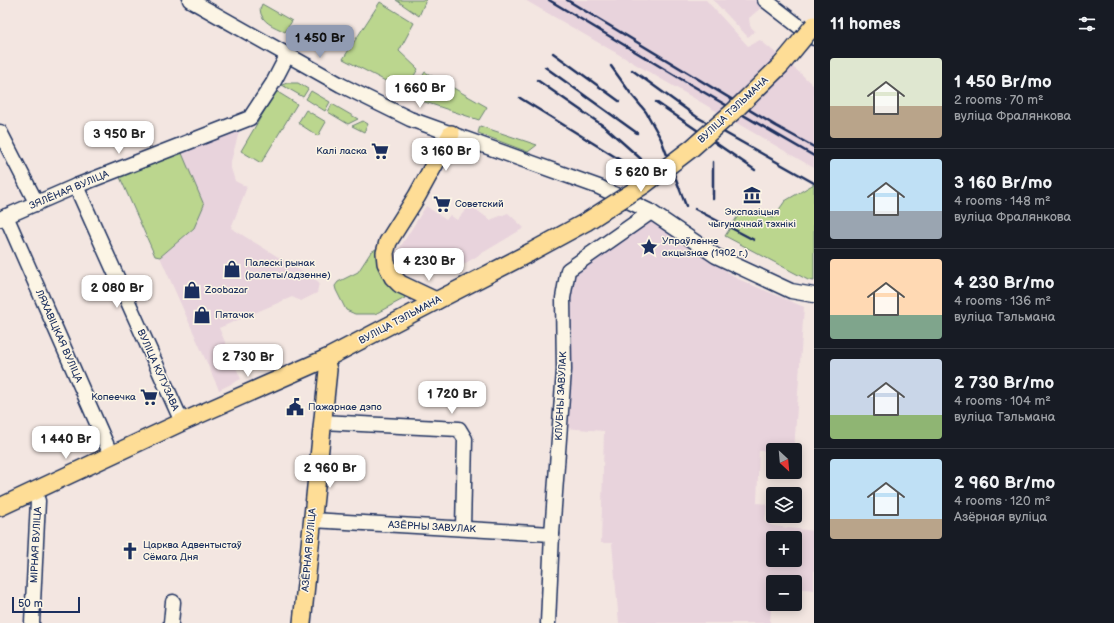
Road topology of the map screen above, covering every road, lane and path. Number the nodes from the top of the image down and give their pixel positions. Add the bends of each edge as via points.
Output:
1 (190, 0) edge
2 (765, 0) edge
3 (814, 25) edge
4 (814, 38) edge
5 (287, 56) junction
6 (0, 132) edge
7 (451, 134) junction
8 (76, 186) junction
9 (37, 204) junction
10 (651, 212) junction
11 (3, 218) edge
12 (814, 295) edge
13 (438, 300) junction
14 (325, 359) junction
15 (182, 422) junction
16 (322, 422) junction
17 (111, 455) junction
18 (33, 491) junction
19 (0, 507) edge
20 (312, 520) junction
21 (463, 528) junction
22 (552, 534) junction
23 (173, 602) dead end
24 (32, 623) edge
25 (171, 623) edge
26 (302, 623) edge
27 (548, 623) edge

1 - 5 street
2 - 4 street
3 - 13 main road, ВУЛІЦА ТЭЛЬМАНА, bridge via 781,65 735,110 692,148 645,184 586,222
5 - 7 street via 410,119
5 - 8 street, ЗЯЛЁНАЯ ВУЛІЦА via 250,118
6 - 9 street
7 - 10 street via 599,187
7 - 13 main road via 388,242 385,253 386,263 400,284
8 - 9 street, ЗЯЛЁНАЯ ВУЛІЦА
8 - 15 street, ВУЛІЦА КУТУЗАВА
9 - 11 street, ЗЯЛЁНАЯ ВУЛІЦА
10 - 12 street via 716,256 791,291
10 - 22 street, КЛУБНЫ ЗАВУЛАК via 568,270 563,298 564,370
11 - 17 street, ЛЯХАВІЦКАЯ ВУЛІЦА
13 - 14 main road, ВУЛІЦА ТЭЛЬМАНА
14 - 15 main road, ВУЛІЦА ТЭЛЬМАНА
14 - 16 main road, АЗЁРНАЯ ВУЛІЦА via 328,370
15 - 17 main road, ВУЛІЦА ТЭЛЬМАНА
16 - 20 main road, АЗЁРНАЯ ВУЛІЦА
16 - 21 street via 459,428 465,439
17 - 18 main road, ВУЛІЦА ТЭЛЬМАНА
18 - 19 main road, ВУЛІЦА ТЭЛЬМАНА
18 - 24 street, МІРНАЯ ВУЛІЦА via 38,502
20 - 21 street, АЗЁРНЫ ЗАВУЛАК
20 - 26 main road, АЗЁРНАЯ ВУЛІЦА
21 - 22 street, АЗЁРНЫ ЗАВУЛАК
22 - 27 street, КЛУБНЫ ЗАВУЛАК
23 - 25 street

